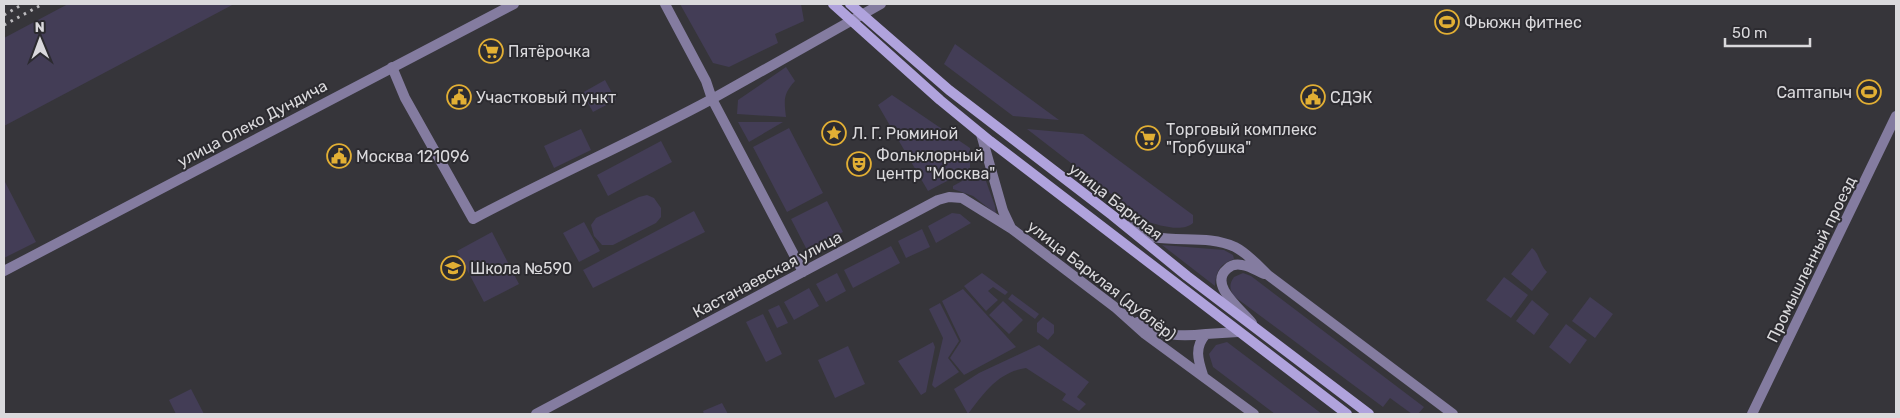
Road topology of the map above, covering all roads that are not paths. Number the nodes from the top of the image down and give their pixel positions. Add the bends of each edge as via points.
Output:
1 (514, 4) edge
2 (665, 4) edge
3 (833, 4) edge
4 (850, 4) edge
5 (881, 4) edge
6 (862, 14) junction
7 (851, 21) junction
8 (392, 67) junction
9 (712, 99) junction
10 (1896, 116) edge
11 (981, 134) junction
12 (1112, 215) junction
13 (1012, 230) junction
14 (4, 271) edge
15 (803, 272) junction
16 (1268, 274) junction
17 (1116, 308) junction
18 (1259, 331) junction
19 (1238, 332) junction
20 (1206, 334) junction
21 (1203, 375) junction
22 (536, 414) edge
23 (1254, 414) edge
24 (1347, 414) edge
25 (1369, 414) edge
26 (1453, 414) edge
27 (1752, 414) edge

1 - 8 street, улица Олеко Дундича
2 - 9 street via 706,80
3 - 7 main road, улица Барклая
4 - 6 main road, улица Барклая
5 - 6 street
6 - 7 street
6 - 12 main road, улица Барклая via 948,90
7 - 9 street
7 - 11 main road, улица Барклая
8 - 9 street via 405,98 473,219 529,188
8 - 14 street, улица Олеко Дундича
9 - 15 street
10 - 27 street, Промышленный проезд
11 - 13 street, улица Барклая (дублёр) via 1003,211
11 - 19 main road, улица Барклая
12 - 16 street via 1155,237 1221,242 1236,248
12 - 18 main road, улица Барклая
13 - 15 street, Кастанаевская улица via 962,198 949,197
13 - 17 street, улица Барклая (дублёр)
15 - 22 street, Кастанаевская улица
16 - 18 street via 1235,265 1226,269 1222,278 1223,291
16 - 26 street
17 - 20 street via 1163,334
17 - 21 street, улица Барклая (дублёр) via 1145,334
18 - 25 main road, улица Барклая
19 - 20 street
19 - 24 main road, улица Барклая
20 - 21 street via 1198,349
21 - 23 street, улица Барклая (дублёр)

